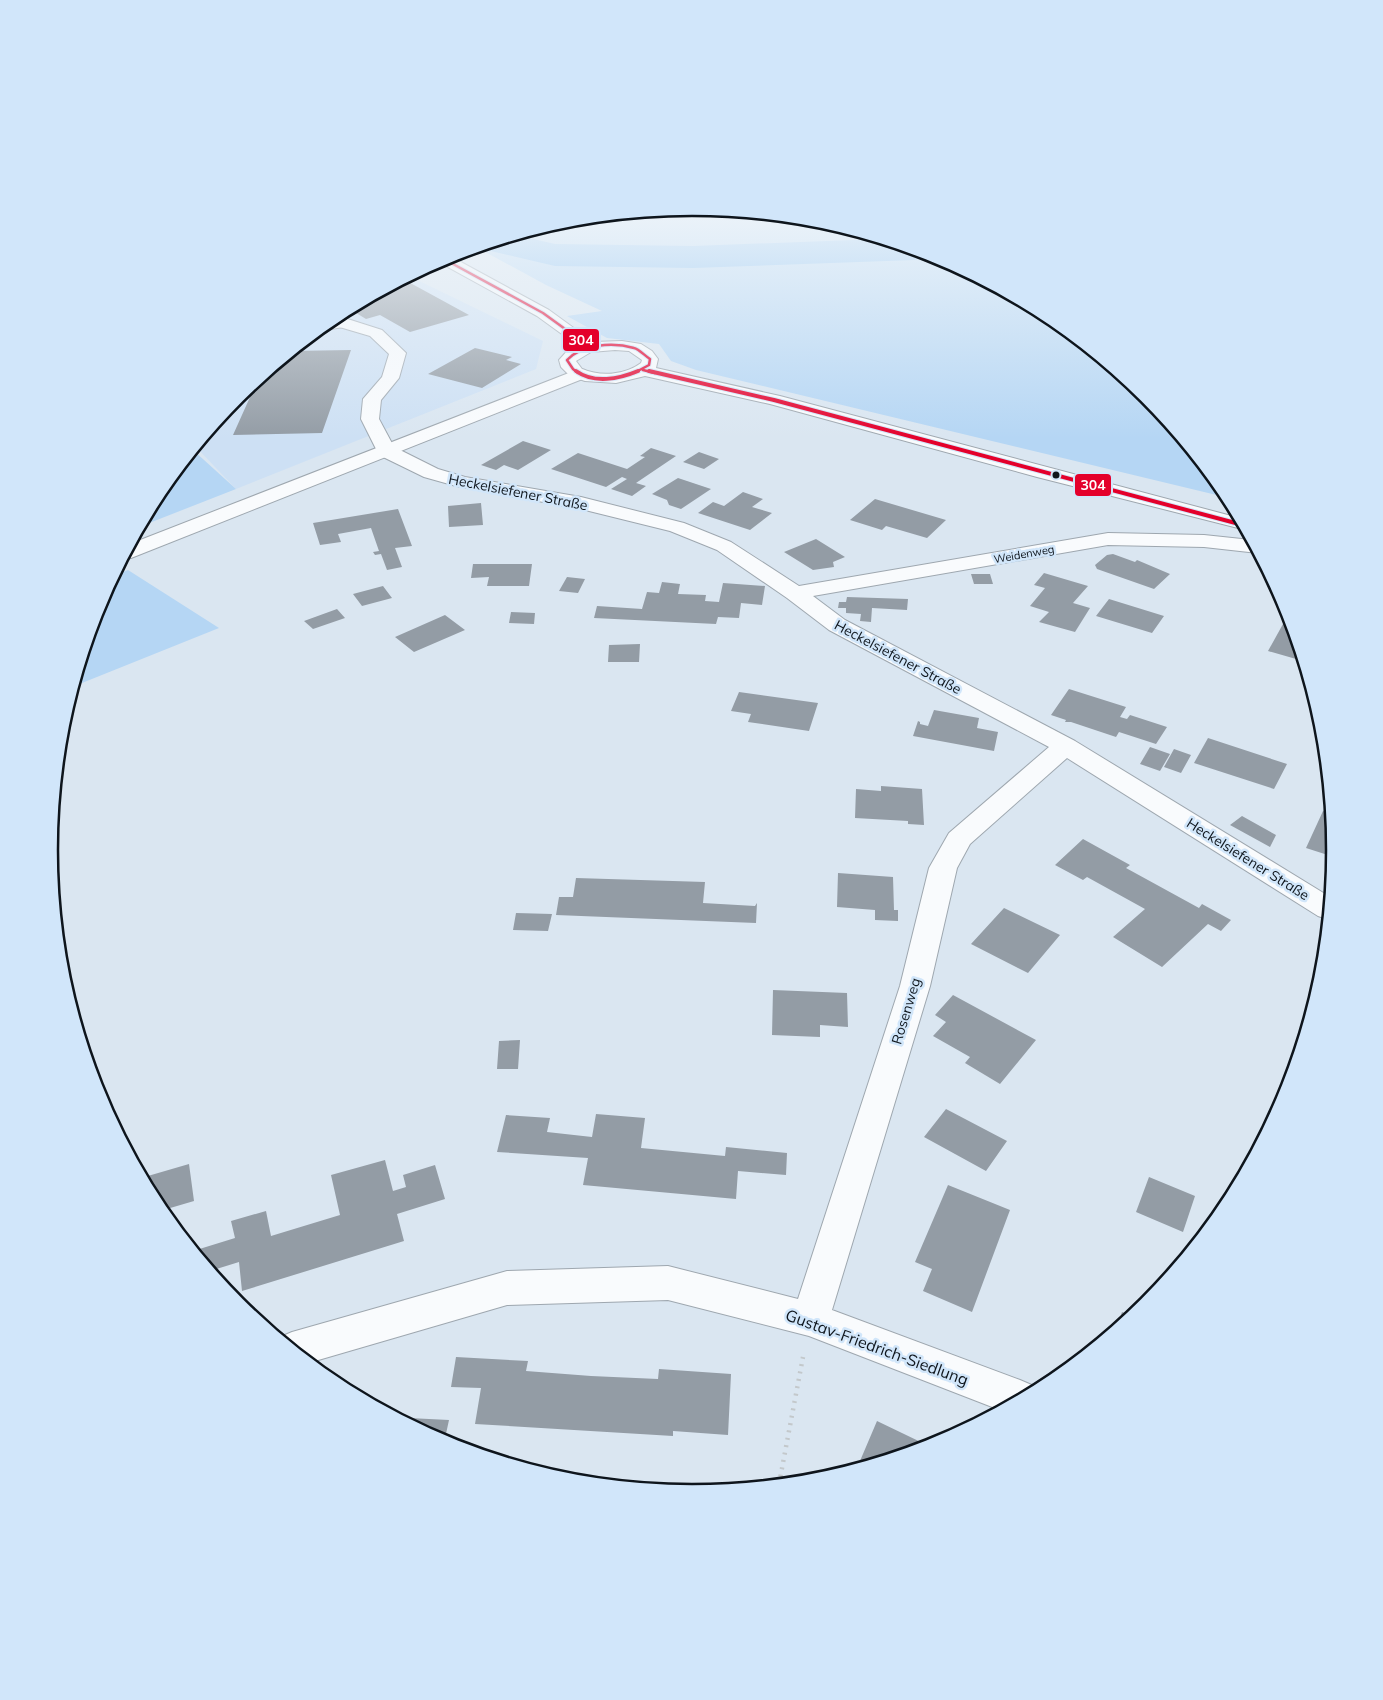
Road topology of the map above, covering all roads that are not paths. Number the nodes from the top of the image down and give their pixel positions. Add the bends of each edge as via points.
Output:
1 (483, 280) edge
2 (339, 323) edge
3 (590, 347) junction
4 (643, 370) junction
5 (579, 374) junction
6 (386, 451) junction
7 (1234, 522) edge
8 (1248, 546) edge
9 (133, 550) edge
10 (795, 593) junction
11 (1066, 746) junction
12 (1323, 906) edge
13 (810, 1319) junction
14 (299, 1348) edge
15 (1012, 1397) edge

1 - 3 street via 543,313
2 - 6 street via 376,333 398,353 390,378 372,399 370,419
3 - 4 street via 616,345 639,350 650,359
3 - 5 street via 579,350 567,360 567,366
4 - 5 street via 609,379
4 - 7 street via 774,400
5 - 6 street
6 - 9 street
6 - 10 street, Heckelsiefener Straße via 431,474 581,503 677,527 724,546
8 - 10 street, Weidenweg via 1204,541 1108,539
10 - 11 street, Heckelsiefener Straße via 837,625
11 - 12 street, Heckelsiefener Straße
11 - 13 street, Rosenweg via 959,839 944,868 915,986
13 - 14 street, Gustav-Friedrich-Siedlung via 668,1283 507,1288
13 - 15 street, Gustav-Friedrich-Siedlung

